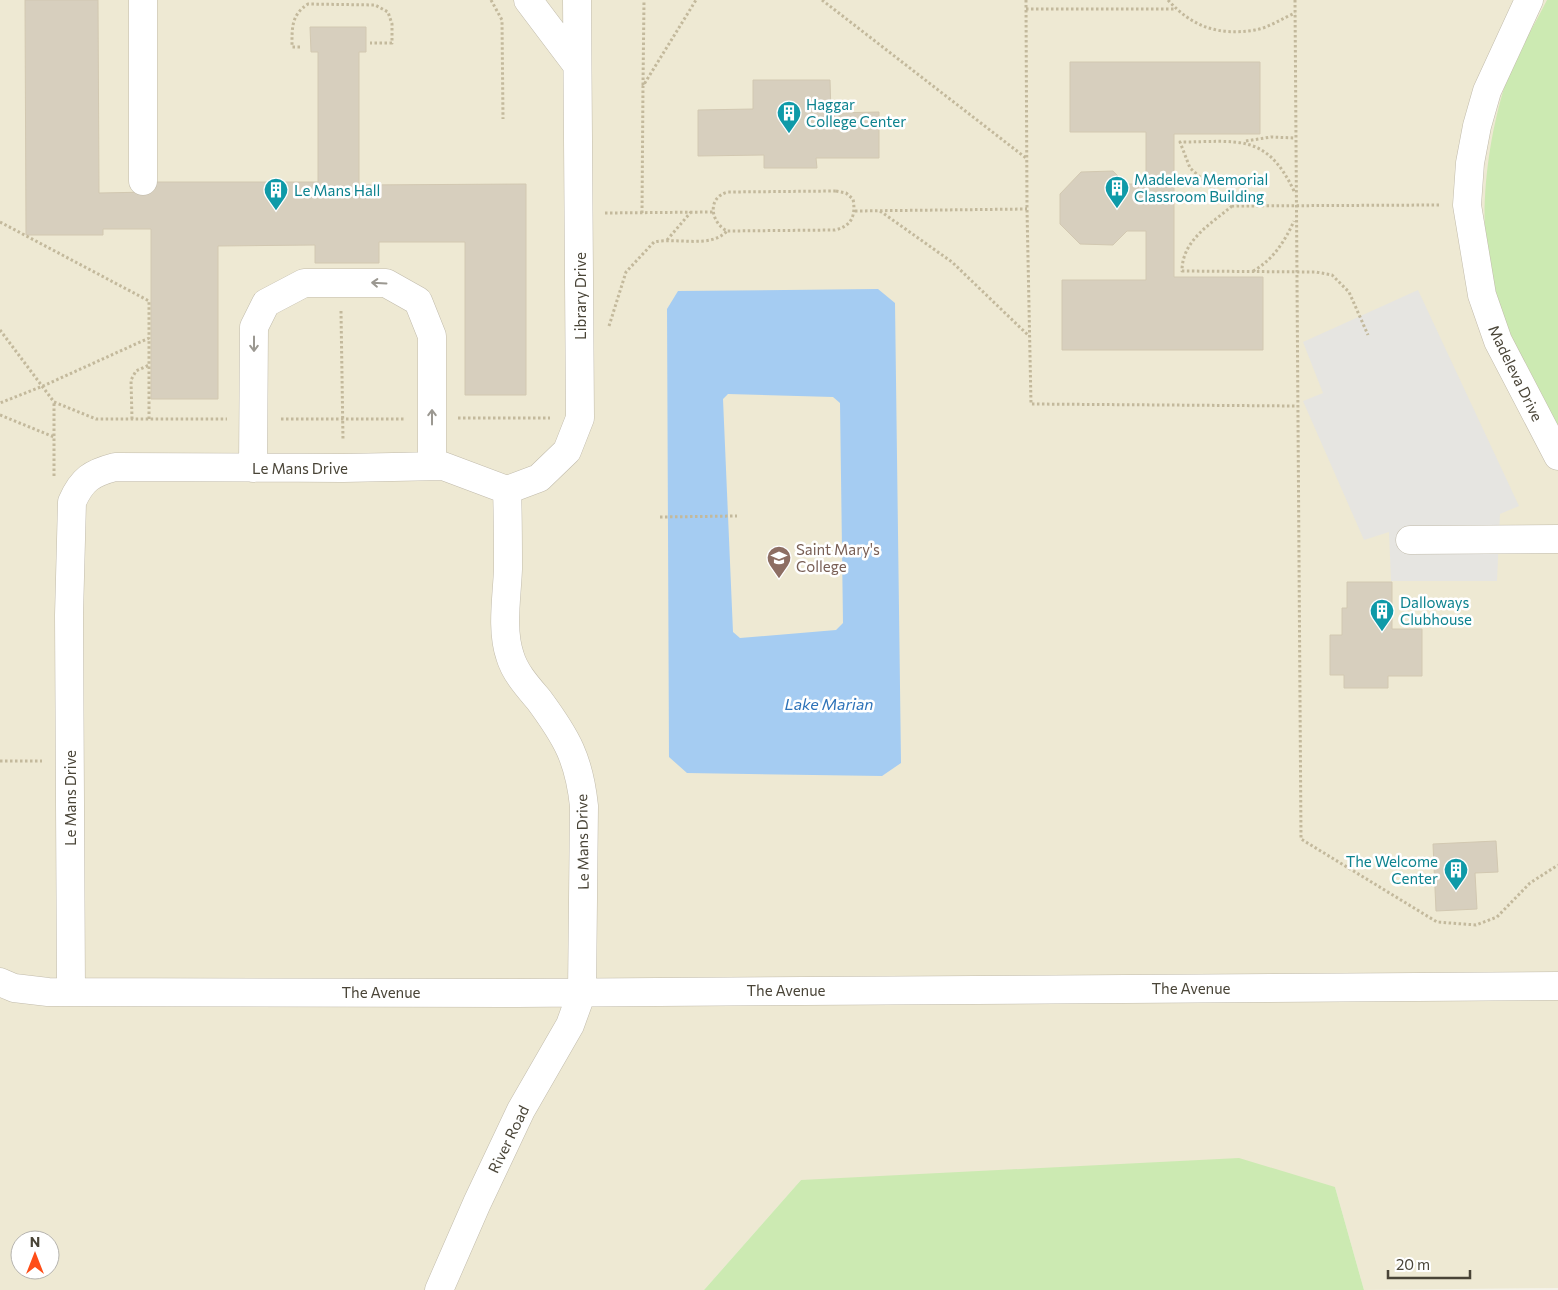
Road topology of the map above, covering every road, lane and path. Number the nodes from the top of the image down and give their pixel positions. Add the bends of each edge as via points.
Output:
1 (143, 0) edge
2 (491, 0) edge
3 (528, 0) edge
4 (577, 0) edge
5 (644, 0) edge
6 (696, 0) edge
7 (822, 0) edge
8 (1026, 0) edge
9 (1168, 0) edge
10 (1295, 0) edge
11 (1529, 0) edge
12 (339, 2) edge
13 (1026, 9) junction
14 (1176, 9) junction
15 (1295, 13) junction
16 (370, 44) dead end
17 (300, 47) dead end
18 (577, 65) junction
19 (643, 86) junction
20 (503, 119) dead end
21 (1295, 138) junction
22 (1243, 142) junction
23 (1027, 159) junction
24 (143, 181) dead end
25 (1296, 193) junction
26 (1467, 205) junction
27 (1232, 206) junction
28 (1296, 206) junction
29 (1027, 209) junction
30 (855, 211) junction
31 (880, 211) junction
32 (691, 212) junction
33 (713, 212) junction
34 (642, 213) junction
35 (580, 214) junction
36 (1296, 218) junction
37 (0, 222) edge
38 (727, 232) junction
39 (667, 241) junction
40 (1253, 272) junction
41 (1296, 272) junction
42 (341, 283) junction
43 (0, 330) edge
44 (606, 335) dead end
45 (1368, 335) dead end
46 (1030, 336) junction
47 (149, 338) junction
48 (149, 365) junction
49 (43, 386) junction
50 (0, 403) edge
51 (1297, 406) junction
52 (0, 415) edge
53 (432, 418) junction
54 (580, 418) junction
55 (253, 419) junction
56 (342, 419) junction
57 (132, 420) junction
58 (149, 420) junction
59 (54, 437) dead end
60 (1558, 456) edge
61 (432, 466) junction
62 (253, 468) junction
63 (343, 468) junction
64 (507, 490) junction
65 (737, 516) dead end
66 (660, 517) dead end
67 (1558, 539) edge
68 (1410, 540) dead end
69 (1558, 865) edge
70 (1558, 986) edge
71 (5, 991) edge
72 (71, 992) junction
73 (582, 992) junction
74 (439, 1290) edge

1 - 24 street
2 - 20 path via 502,20
3 - 18 street
4 - 18 street, Library Drive
5 - 19 path
6 - 19 path
7 - 23 path
8 - 13 path
9 - 14 path
10 - 15 path
11 - 26 street, Madeleva Drive via 1487,91 1470,163
12 - 16 path via 375,6 388,12 392,44
12 - 17 path via 308,4 300,10 292,21 292,47
13 - 14 path
13 - 23 path
14 - 15 path via 1193,23 1216,31 1257,30
15 - 21 path
18 - 35 street, Library Drive
19 - 34 path
21 - 22 path
21 - 25 path
22 - 25 path via 1272,155
22 - 27 path via 1180,142 1190,168
23 - 29 path
25 - 28 path
26 - 28 path
26 - 60 street, Madeleva Drive via 1482,295 1498,341
27 - 28 path
27 - 40 path via 1193,240 1182,271
28 - 36 path
29 - 31 path
29 - 46 path
30 - 31 path
30 - 33 path via 853,199 836,191 719,194
30 - 38 path via 850,223 835,230
31 - 46 path via 952,262
32 - 33 path
32 - 34 path
32 - 39 path
33 - 38 path via 720,227
34 - 35 path
35 - 54 street, Library Drive
36 - 40 path via 1272,256
36 - 41 path
37 - 47 path via 149,301
38 - 39 path via 720,238 706,241
39 - 44 path via 654,242 626,272
40 - 41 path
41 - 45 path via 1332,276 1349,292
41 - 51 path
53 -> 42 street via 432,336 418,301 386,283
42 -> 55 street via 304,283 266,303 254,327
42 - 56 path
43 - 49 path
46 - 51 path via 1031,404
47 - 48 path
47 - 49 path
48 - 57 path via 136,371 132,380
48 - 58 path
49 - 50 path
49 - 57 path via 54,402 96,420
51 - 69 path via 1301,839 1437,922 1455,924 1476,925 1497,917 1530,883
52 - 59 path
53 - 54 path
53 - 56 path
53 - 61 street
54 - 64 street, Library Drive via 567,451 539,478
55 - 56 path
55 - 58 path
55 - 62 street
56 - 63 path
57 - 58 path
61 - 63 street, Le Mans Drive
61 - 64 street, Le Mans Drive via 443,466
62 - 63 street, Le Mans Drive
62 - 72 street, Le Mans Drive via 115,467 96,472 79,486 72,502 69,615
64 - 73 street, Le Mans Drive via 506,623 509,655 515,669 560,728 574,755 581,779 584,806
65 - 66 path
67 - 68 street
70 - 73 street, The Avenue
71 - 72 street, The Avenue
72 - 73 street, The Avenue
73 - 74 street, River Road via 570,1025 521,1110

